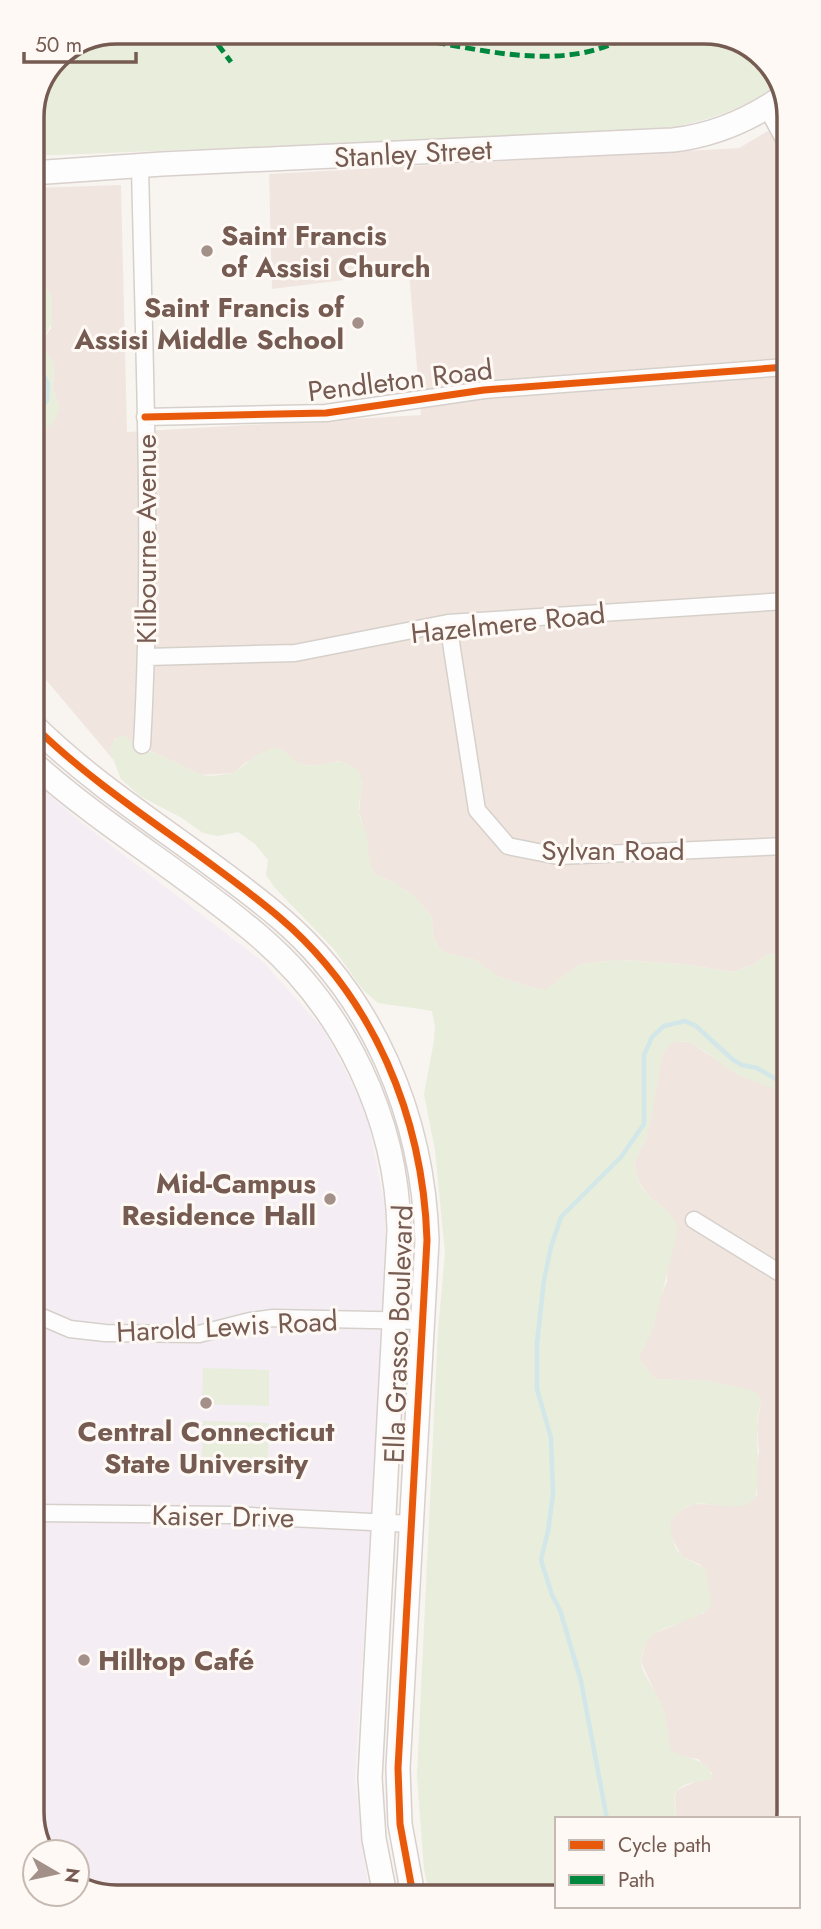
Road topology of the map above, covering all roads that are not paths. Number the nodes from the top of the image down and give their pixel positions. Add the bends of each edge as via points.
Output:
1 (776, 101) edge
2 (140, 165) junction
3 (44, 172) edge
4 (777, 368) edge
5 (145, 417) junction
6 (777, 602) edge
7 (448, 623) junction
8 (147, 657) junction
9 (44, 735) edge
10 (142, 745) dead end
11 (44, 772) edge
12 (134, 807) junction
13 (117, 829) junction
14 (777, 846) edge
15 (694, 1220) dead end
16 (777, 1271) edge
17 (44, 1318) edge
18 (395, 1321) junction
19 (423, 1321) junction
20 (44, 1513) edge
21 (384, 1523) junction
22 (412, 1524) junction
23 (383, 1885) edge
24 (411, 1885) edge

1 - 2 main road, Stanley Street via 723,130 673,140
2 - 3 main road, Stanley Street
2 - 5 street, Kilbourne Avenue
4 - 5 street, Pendleton Road via 484,390 327,413
5 - 8 street, Kilbourne Avenue
6 - 7 street, Hazelmere Road
7 - 8 street, Hazelmere Road via 295,653
7 - 14 street, Sylvan Road via 477,810 508,846 558,856
8 - 10 street, Kilbourne Avenue
9 - 12 main road, Ella Grasso Boulevard
11 - 13 main road, Ella Grasso Boulevard
12 - 13 main road
12 - 19 main road, Ella Grasso Boulevard via 289,926 332,973 370,1027 402,1098 421,1170 426,1240
13 - 18 main road, Ella Grasso Boulevard via 277,953 318,1000 354,1055 378,1112 396,1186
15 - 16 street
17 - 18 street, Harold Lewis Road via 60,1326 105,1333 199,1334 272,1318
18 - 19 street, Harold Lewis Road
18 - 21 main road, Ella Grasso Boulevard
19 - 22 main road, Ella Grasso Boulevard
20 - 21 street, Kaiser Drive via 231,1515
21 - 22 street, Kaiser Drive
21 - 23 main road, Ella Grasso Boulevard via 370,1778
22 - 24 main road, Ella Grasso Boulevard via 398,1792

